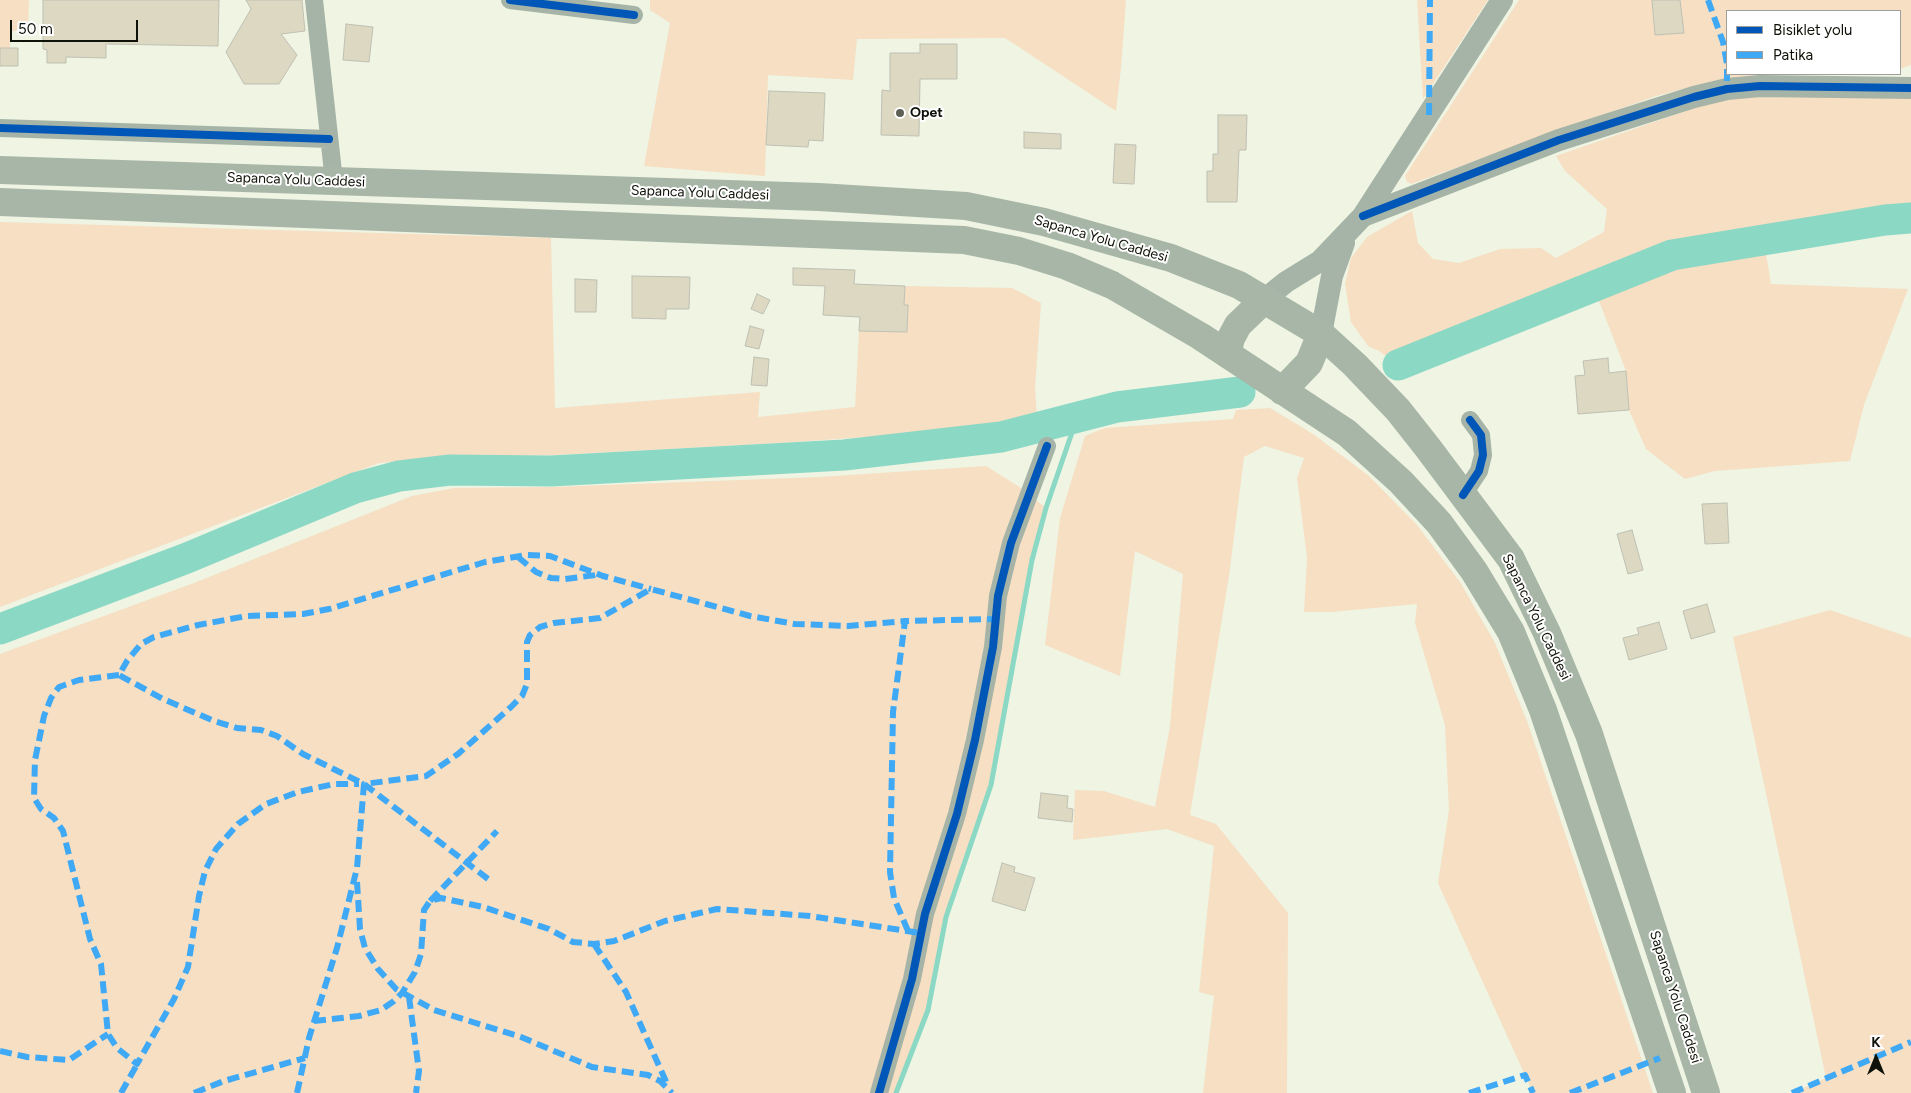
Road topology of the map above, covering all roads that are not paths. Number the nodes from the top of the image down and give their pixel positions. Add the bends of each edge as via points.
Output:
1 (314, 0) edge
2 (510, 0) edge
3 (1502, 0) edge
4 (634, 15) dead end
5 (1911, 88) edge
6 (0, 128) edge
7 (329, 139) junction
8 (0, 170) edge
9 (334, 181) junction
10 (0, 202) edge
11 (1363, 216) junction
12 (1347, 235) junction
13 (1264, 300) junction
14 (1321, 334) junction
15 (1227, 354) junction
16 (1282, 391) junction
17 (1470, 420) dead end
18 (1047, 446) dead end
19 (1463, 496) junction
20 (879, 1093) edge
21 (1672, 1093) edge
22 (1706, 1093) edge

1 - 7 street
2 - 4 street
3 - 11 street
5 - 11 street via 1760,86 1728,89 1559,140
6 - 7 street
7 - 9 street
8 - 9 highway, Sapanca Yolu Caddesi
9 - 13 highway, Sapanca Yolu Caddesi via 819,197 966,206 1044,222 1171,258 1227,279
10 - 15 highway via 964,240 1038,257 1112,285
11 - 12 street
12 - 13 street via 1320,261
12 - 14 street via 1332,276
13 - 14 highway, Sapanca Yolu Caddesi
13 - 15 highway via 1238,325
14 - 16 highway via 1309,363
14 - 19 highway, Sapanca Yolu Caddesi via 1398,410
15 - 16 highway
16 - 21 highway via 1347,433 1401,482 1439,523 1474,571 1511,632 1543,710
17 - 19 street via 1481,435 1484,455 1479,471
18 - 20 street via 1011,543 998,596 993,647 975,740 957,814 925,914 912,979
19 - 22 highway, Sapanca Yolu Caddesi via 1511,559 1547,633 1589,734

